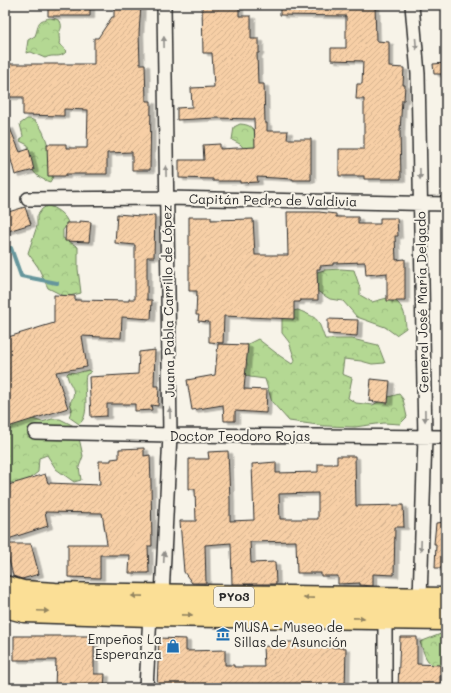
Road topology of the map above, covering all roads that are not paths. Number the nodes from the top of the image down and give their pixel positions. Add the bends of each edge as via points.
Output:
1 (164, 5) edge
2 (412, 5) edge
3 (167, 198) junction
4 (28, 199) dead end
5 (420, 204) junction
6 (446, 204) edge
7 (35, 432) dead end
8 (170, 435) junction
9 (425, 436) junction
10 (446, 437) edge
11 (11, 588) edge
12 (162, 596) junction
13 (420, 599) junction
14 (446, 599) edge
15 (5, 606) edge
16 (384, 609) junction
17 (150, 615) junction
18 (446, 619) edge
19 (146, 688) edge
20 (385, 688) edge

3 -> 1 street, Juana Pabla Carrillo de López
2 -> 5 street, General José María Delgado via 418,74
3 - 4 street, Capitán Pedro de Valdivia
3 - 5 street, Capitán Pedro de Valdivia
8 -> 3 street, Juana Pabla Carrillo de López
5 - 6 street, Capitán Pedro de Valdivia
5 -> 9 street, General José María Delgado
7 - 8 street, Doctor Teodoro Rojas
8 - 9 street, Doctor Teodoro Rojas
12 -> 8 street, Juana Pabla Carrillo de López
9 - 10 street, Doctor Teodoro Rojas
9 -> 13 street, General José María Delgado
12 -> 11 highway, PY03 via 55,594
16 -> 12 highway, PY03
12 - 17 street
13 - 14 highway, PY03
13 - 16 highway, PY03
15 -> 17 highway, PY03 via 24,610
17 -> 16 highway, PY03
16 - 18 highway, PY03
16 - 20 street
17 - 19 street

